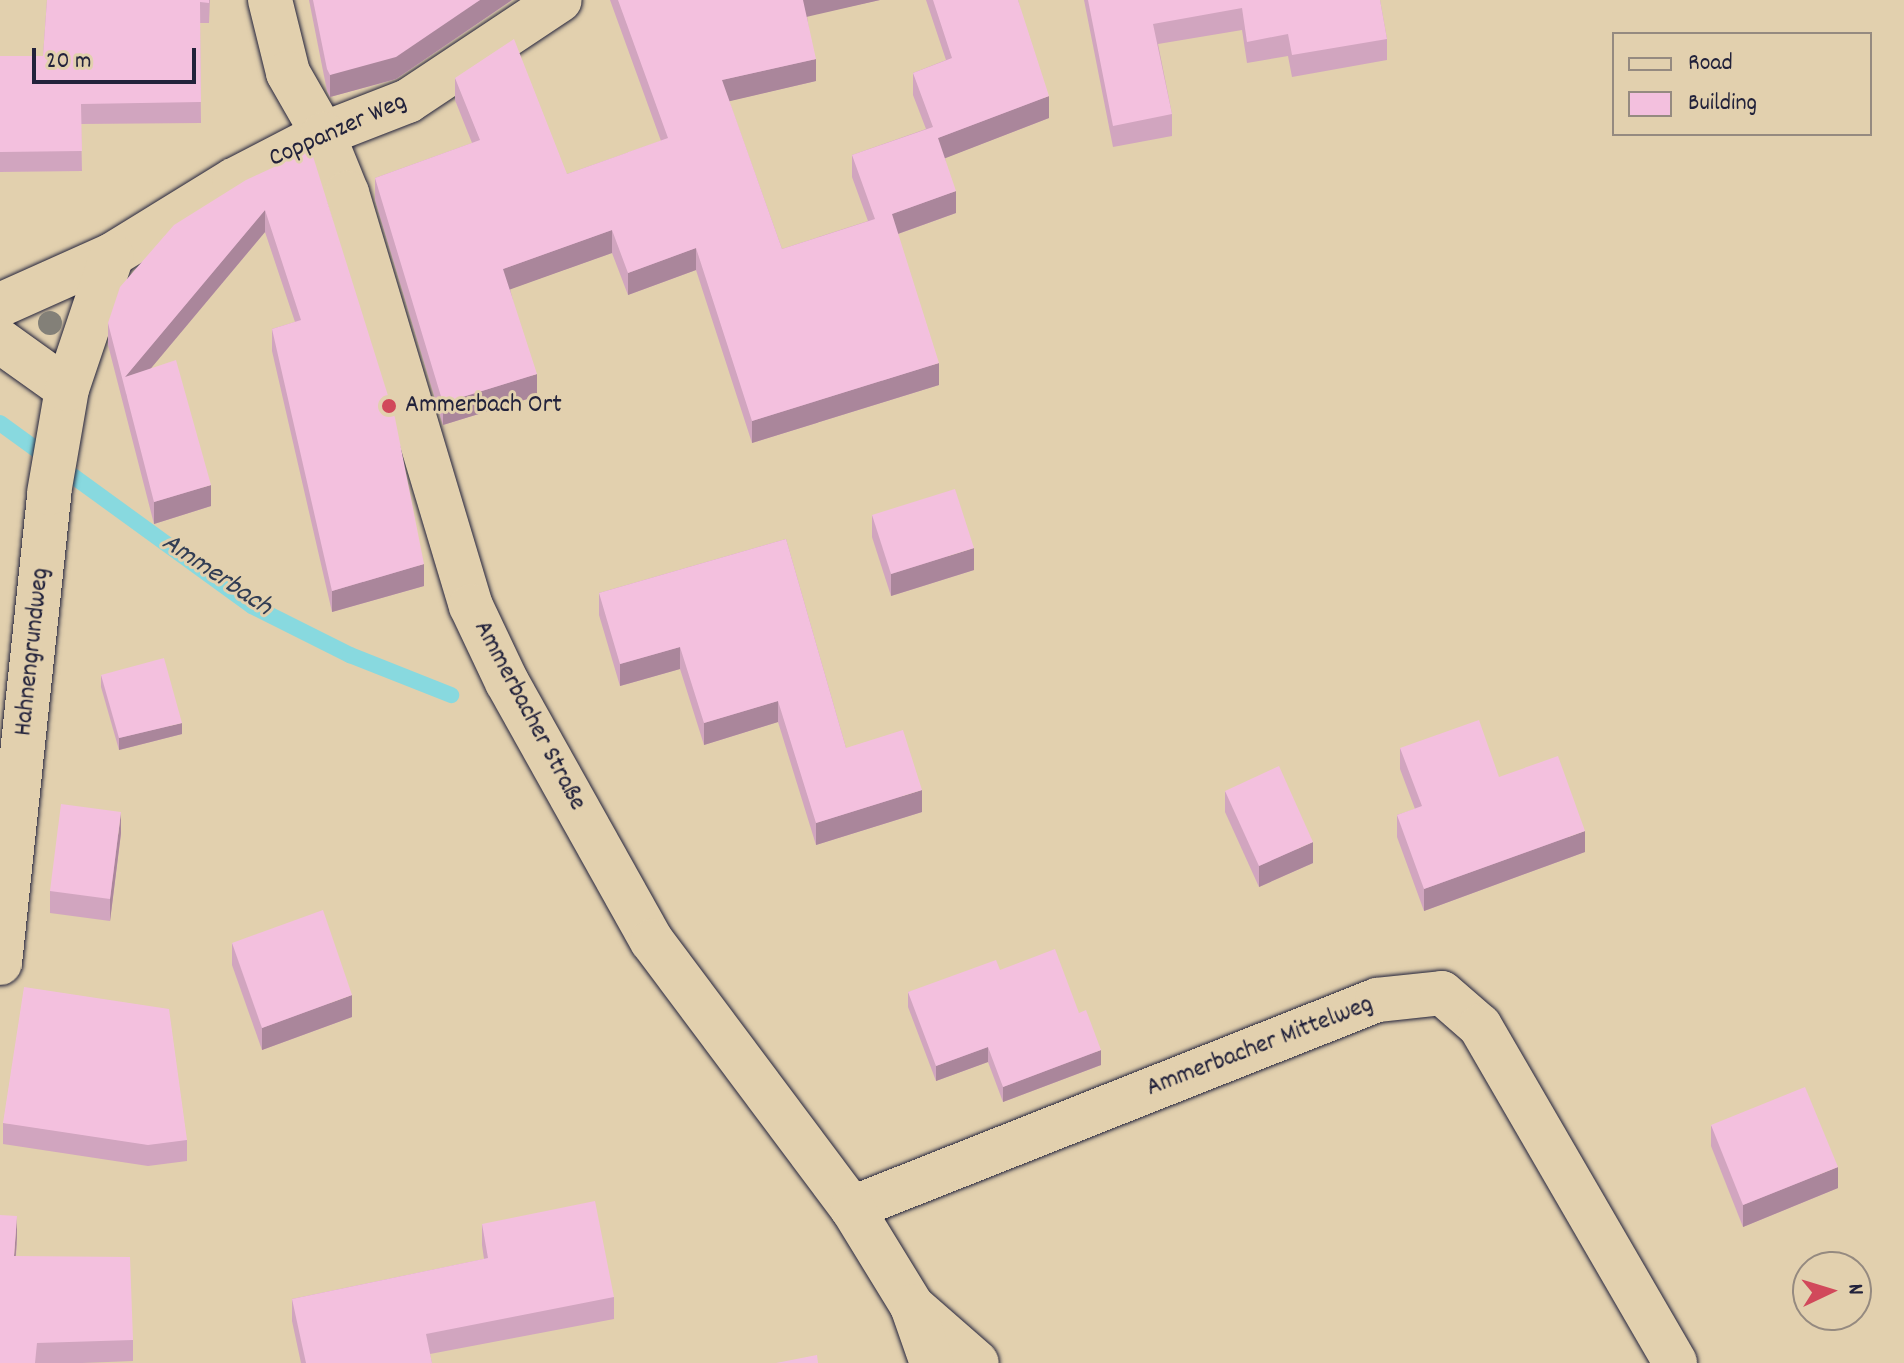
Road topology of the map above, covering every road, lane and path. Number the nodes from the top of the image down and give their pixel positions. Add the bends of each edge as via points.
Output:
1 (270, 0) edge
2 (560, 0) edge
3 (323, 134) junction
4 (112, 255) junction
5 (0, 305) edge
6 (0, 341) edge
7 (64, 408) junction
8 (0, 963) edge
9 (852, 1208) junction
10 (912, 1306) junction
11 (932, 1363) edge
12 (977, 1363) edge
13 (1675, 1363) edge

1 - 3 street, Ammerbacher Straße via 288,73
2 - 3 street, Coppanzer Weg via 408,101
3 - 4 street, Coppanzer Weg via 234,180
3 - 9 street, Ammerbacher Straße via 347,193 471,606 507,682 652,941
4 - 5 street, Coppanzer Weg
4 - 7 street, Hahnengrundweg
6 - 7 street
7 - 8 street, Hahnengrundweg via 49,493
9 - 10 street, Ammerbacher Straße
9 - 13 street, Ammerbacher Mittelweg via 1377,1000 1442,993 1480,1026
10 - 11 street, Ammerbacher Straße
10 - 12 street

